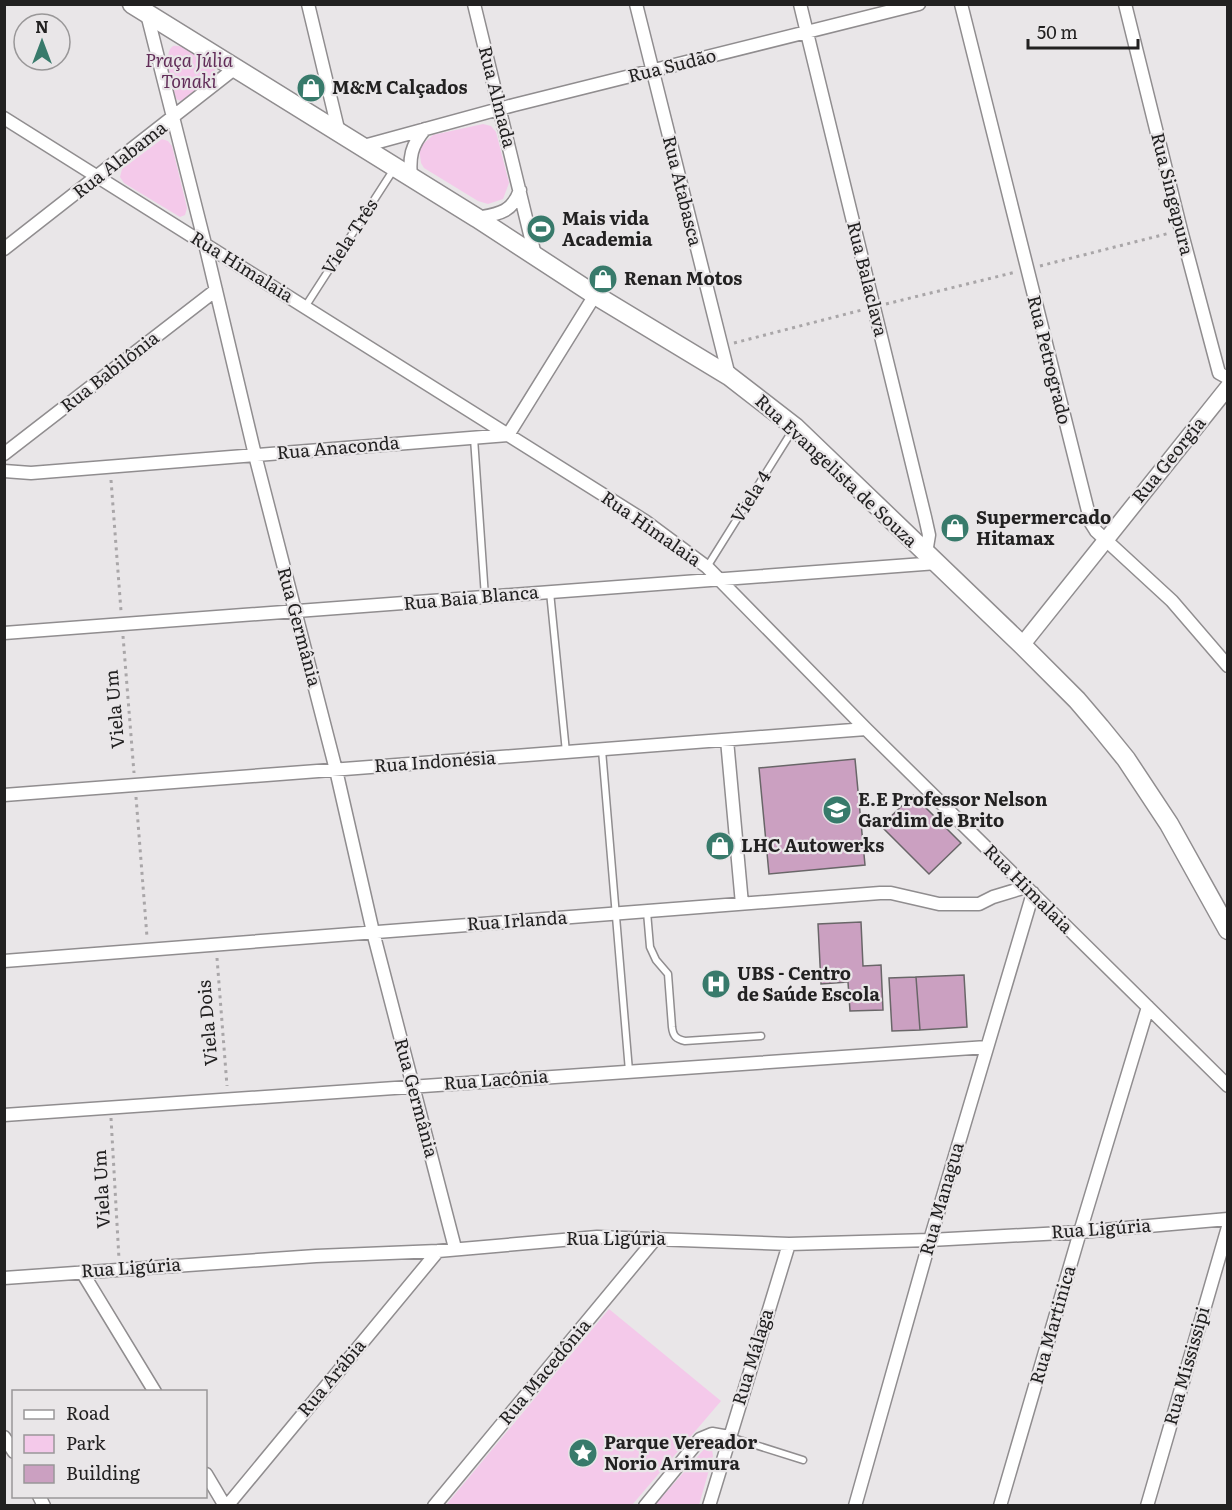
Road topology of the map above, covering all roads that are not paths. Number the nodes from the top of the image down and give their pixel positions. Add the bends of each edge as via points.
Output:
1 (308, 4) edge
2 (474, 4) edge
3 (636, 4) edge
4 (800, 4) edge
5 (919, 4) edge
6 (961, 4) edge
7 (1125, 4) edge
8 (141, 8) edge
9 (807, 32) junction
10 (234, 69) junction
11 (652, 71) junction
12 (329, 93) junction
13 (500, 109) junction
14 (306, 113) junction
15 (4, 118) edge
16 (173, 118) junction
17 (425, 129) junction
18 (339, 133) junction
19 (360, 147) junction
20 (394, 168) junction
21 (98, 176) junction
22 (411, 178) junction
23 (520, 189) junction
24 (477, 218) junction
25 (205, 244) junction
26 (4, 249) edge
27 (535, 255) junction
28 (216, 290) junction
29 (595, 295) junction
30 (305, 307) junction
31 (729, 376) junction
32 (1227, 378) edge
33 (1227, 387) edge
34 (795, 427) junction
35 (508, 435) junction
36 (474, 437) junction
37 (4, 454) edge
38 (255, 455) junction
39 (4, 471) edge
40 (1106, 540) junction
41 (931, 558) junction
42 (707, 567) junction
43 (719, 579) junction
44 (550, 591) junction
45 (485, 597) junction
46 (295, 612) junction
47 (4, 633) edge
48 (1022, 645) junction
49 (1227, 666) edge
50 (867, 729) junction
51 (727, 740) junction
52 (602, 750) junction
53 (566, 752) junction
54 (336, 770) junction
55 (4, 795) edge
56 (1030, 890) junction
57 (742, 904) junction
58 (647, 911) junction
59 (616, 914) junction
60 (1227, 930) edge
61 (373, 932) junction
62 (4, 961) edge
63 (1148, 1007) junction
64 (761, 1036) dead end
65 (987, 1047) junction
66 (629, 1071) junction
67 (1227, 1086) edge
68 (413, 1087) junction
69 (4, 1115) edge
70 (1227, 1219) edge
71 (1227, 1227) edge
72 (1080, 1232) junction
73 (656, 1238) junction
74 (930, 1240) junction
75 (789, 1244) junction
76 (455, 1248) junction
77 (438, 1251) junction
78 (82, 1272) junction
79 (4, 1278) edge
80 (154, 1390) edge
81 (729, 1437) junction
82 (803, 1460) dead end
83 (207, 1476) edge
84 (226, 1506) edge
85 (434, 1506) edge
86 (645, 1506) edge
87 (709, 1506) edge
88 (855, 1506) edge
89 (1000, 1506) edge
90 (1147, 1506) edge

1 - 12 street
2 - 13 street, Rua Almada
3 - 11 street, Rua Atabasca
4 - 9 street, Rua Balaclava
5 - 9 street, Rua Sudão
6 - 40 street, Rua Petrogrado via 1090,523
7 - 32 street, Rua Singapura via 1219,373
8 - 10 main road, Rua Evangelista de Souza
8 - 16 street, Rua Germânia
9 - 11 street, Rua Sudão
9 - 41 street, Rua Balaclava via 929,535
10 - 14 main road, Rua Evangelista de Souza
10 - 16 street, Rua Alabama
11 - 13 street, Rua Sudão
11 - 31 street, Rua Atabasca
12 - 14 street via 319,110
12 - 18 street
13 - 17 street, Rua Sudão
13 - 23 street, Rua Almada
14 - 18 main road, Rua Evangelista de Souza
15 - 21 street, Rua Himalaia
16 - 21 street, Rua Alabama
16 - 25 street, Rua Germânia
17 - 19 street, Rua Sudão
17 - 22 street via 411,149
18 - 19 main road, Rua Evangelista de Souza
19 - 20 main road, Rua Evangelista de Souza
20 - 22 main road, Rua Evangelista de Souza
20 - 30 lane, Viela Três
21 - 25 street, Rua Himalaia
21 - 26 street, Rua Alabama
22 - 24 main road, Rua Evangelista de Souza
23 - 24 street via 508,209
23 - 27 street, Rua Almada
24 - 27 main road, Rua Evangelista de Souza
25 - 28 street, Rua Germânia
25 - 30 street, Rua Himalaia
27 - 29 main road, Rua Evangelista de Souza
28 - 37 street, Rua Babilônia
28 - 38 street, Rua Germânia
29 - 31 main road, Rua Evangelista de Souza
29 - 35 street
30 - 35 street, Rua Himalaia
31 - 34 main road, Rua Evangelista de Souza
33 - 40 street, Rua Georgia
34 - 41 main road, Rua Evangelista de Souza
34 - 42 lane, Viela 4
35 - 36 street, Rua Anaconda
35 - 42 street, Rua Himalaia via 645,521
36 - 38 street, Rua Anaconda
36 - 45 lane
38 - 39 street, Rua Anaconda via 31,473
38 - 46 street, Rua Germânia
40 - 48 street, Rua Georgia
40 - 49 street, Rua Petrogrado via 1172,601
41 - 43 street, Rua Baia Blanca
41 - 48 main road, Rua Evangelista de Souza
42 - 43 street, Rua Himalaia
43 - 44 street, Rua Baia Blanca
43 - 50 street, Rua Himalaia
44 - 45 street, Rua Baia Blanca
44 - 53 lane
45 - 46 street, Rua Baia Blanca
46 - 47 street, Rua Baia Blanca
46 - 54 street, Rua Germânia
48 - 60 main road, Rua Evangelista de Souza via 1077,700 1126,759 1168,824
50 - 51 street, Rua Indonésia
50 - 56 street, Rua Himalaia
51 - 52 street, Rua Indonésia
51 - 57 street
52 - 53 street, Rua Indonésia
52 - 59 lane
53 - 54 street, Rua Indonésia
54 - 55 street, Rua Indonésia
54 - 61 street, Rua Germânia
56 - 57 street, Rua Irlanda via 993,897 979,904 939,904 891,893
56 - 63 street, Rua Himalaia
56 - 65 street, Rua Managua
57 - 58 street, Rua Irlanda
58 - 59 street, Rua Irlanda
58 - 64 lane via 650,947 668,974 673,1035 685,1041
59 - 61 street, Rua Irlanda
59 - 66 lane
61 - 62 street, Rua Irlanda
61 - 68 street, Rua Germânia
63 - 67 street, Rua Himalaia
63 - 72 street, Rua Martinica
65 - 66 street, Rua Lacônia
65 - 74 street, Rua Managua
66 - 68 street, Rua Lacônia
68 - 69 street, Rua Lacônia
68 - 76 street, Rua Germânia
70 - 72 street, Rua Ligúria
71 - 90 street, Rua Mississipi
72 - 74 street, Rua Ligúria
72 - 89 street, Rua Martinica
73 - 75 street, Rua Ligúria
73 - 76 street, Rua Ligúria via 597,1237
73 - 85 street, Rua Macedônia
74 - 75 street, Rua Ligúria
74 - 88 street, Rua Managua
75 - 81 street, Rua Málaga
76 - 77 street, Rua Ligúria
77 - 78 street, Rua Ligúria
77 - 84 street, Rua Arábia
78 - 79 street, Rua Ligúria
78 - 80 street
81 - 82 lane
81 - 86 street via 712,1434 700,1440
81 - 87 street, Rua Málaga
83 - 84 street

